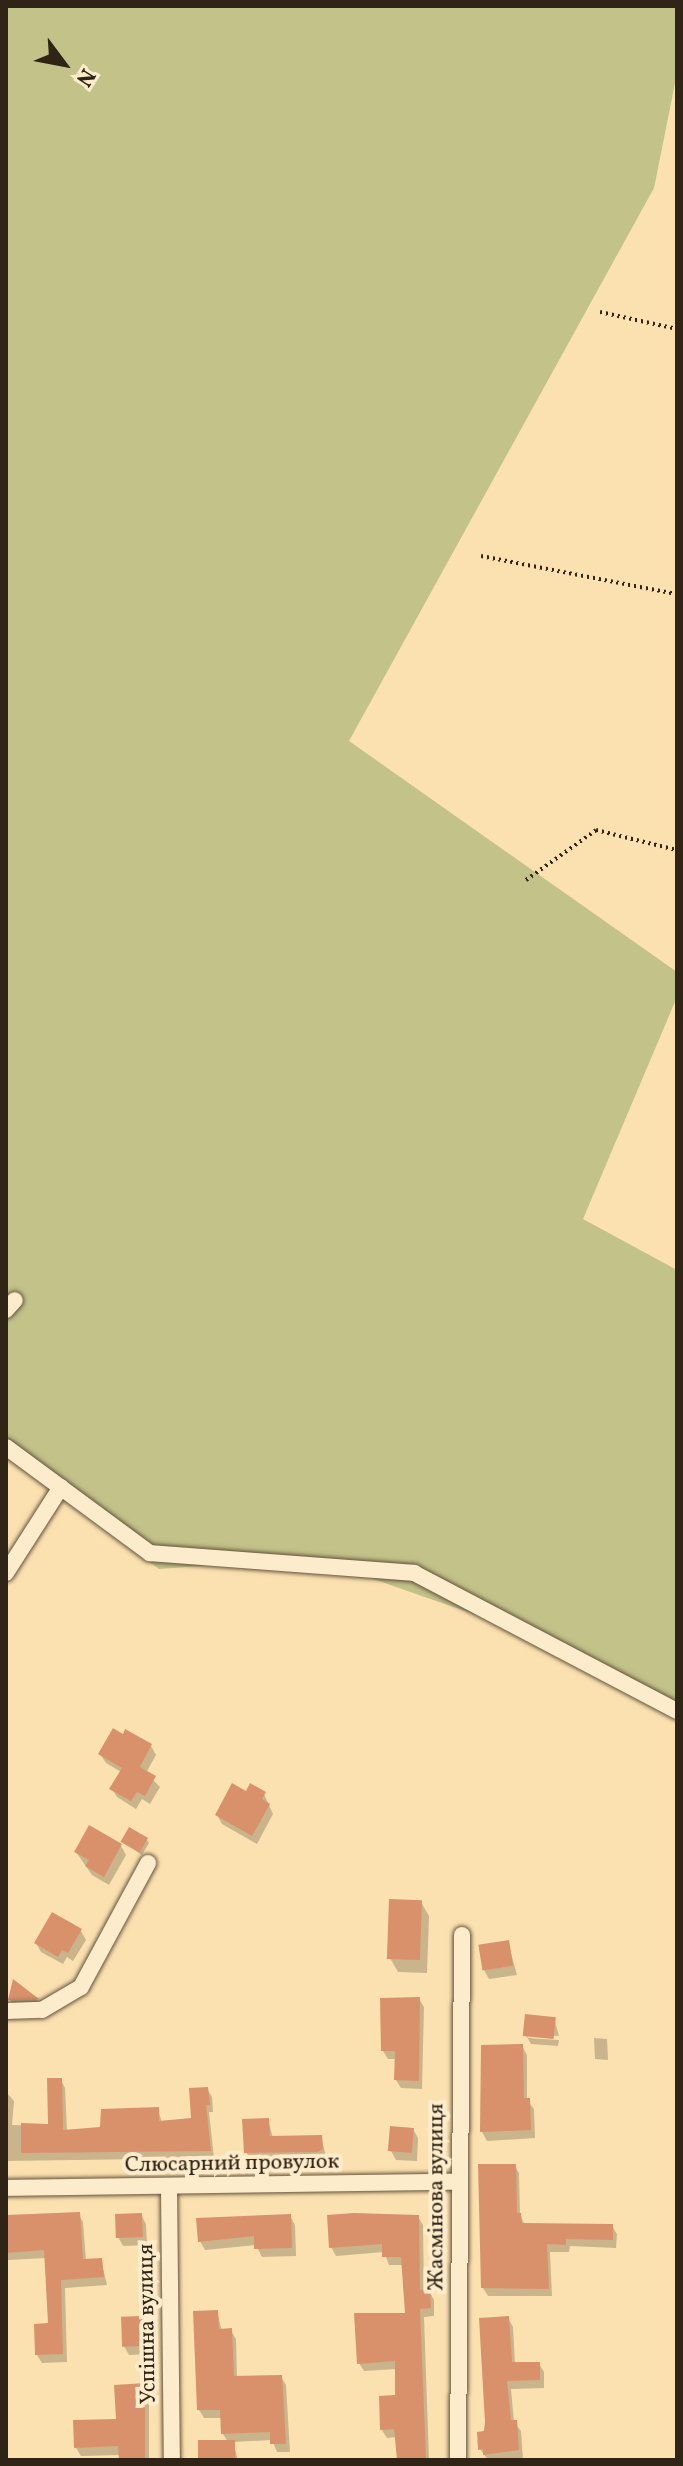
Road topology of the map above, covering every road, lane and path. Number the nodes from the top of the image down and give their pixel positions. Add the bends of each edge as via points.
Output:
1 (600, 312) dead end
2 (677, 329) edge
3 (481, 556) dead end
4 (677, 594) edge
5 (677, 850) edge
6 (526, 880) dead end
7 (6, 1447) edge
8 (61, 1487) junction
9 (6, 1573) edge
10 (677, 1711) edge
11 (148, 1863) dead end
12 (462, 1935) dead end
13 (6, 2011) edge
14 (459, 2182) junction
15 (6, 2188) edge
16 (169, 2188) junction
17 (172, 2460) edge
18 (458, 2460) edge

1 - 2 path
3 - 4 path
5 - 6 path via 596,830
7 - 8 street
8 - 9 street
8 - 10 street via 150,1553 414,1573
11 - 13 street via 81,1987 42,2010
12 - 14 street, Жасмінова вулиця
14 - 16 street, Слюсарний провулок
14 - 18 street, Жасмінова вулиця
15 - 16 street, Слюсарний провулок
16 - 17 street, Успішна вулиця

